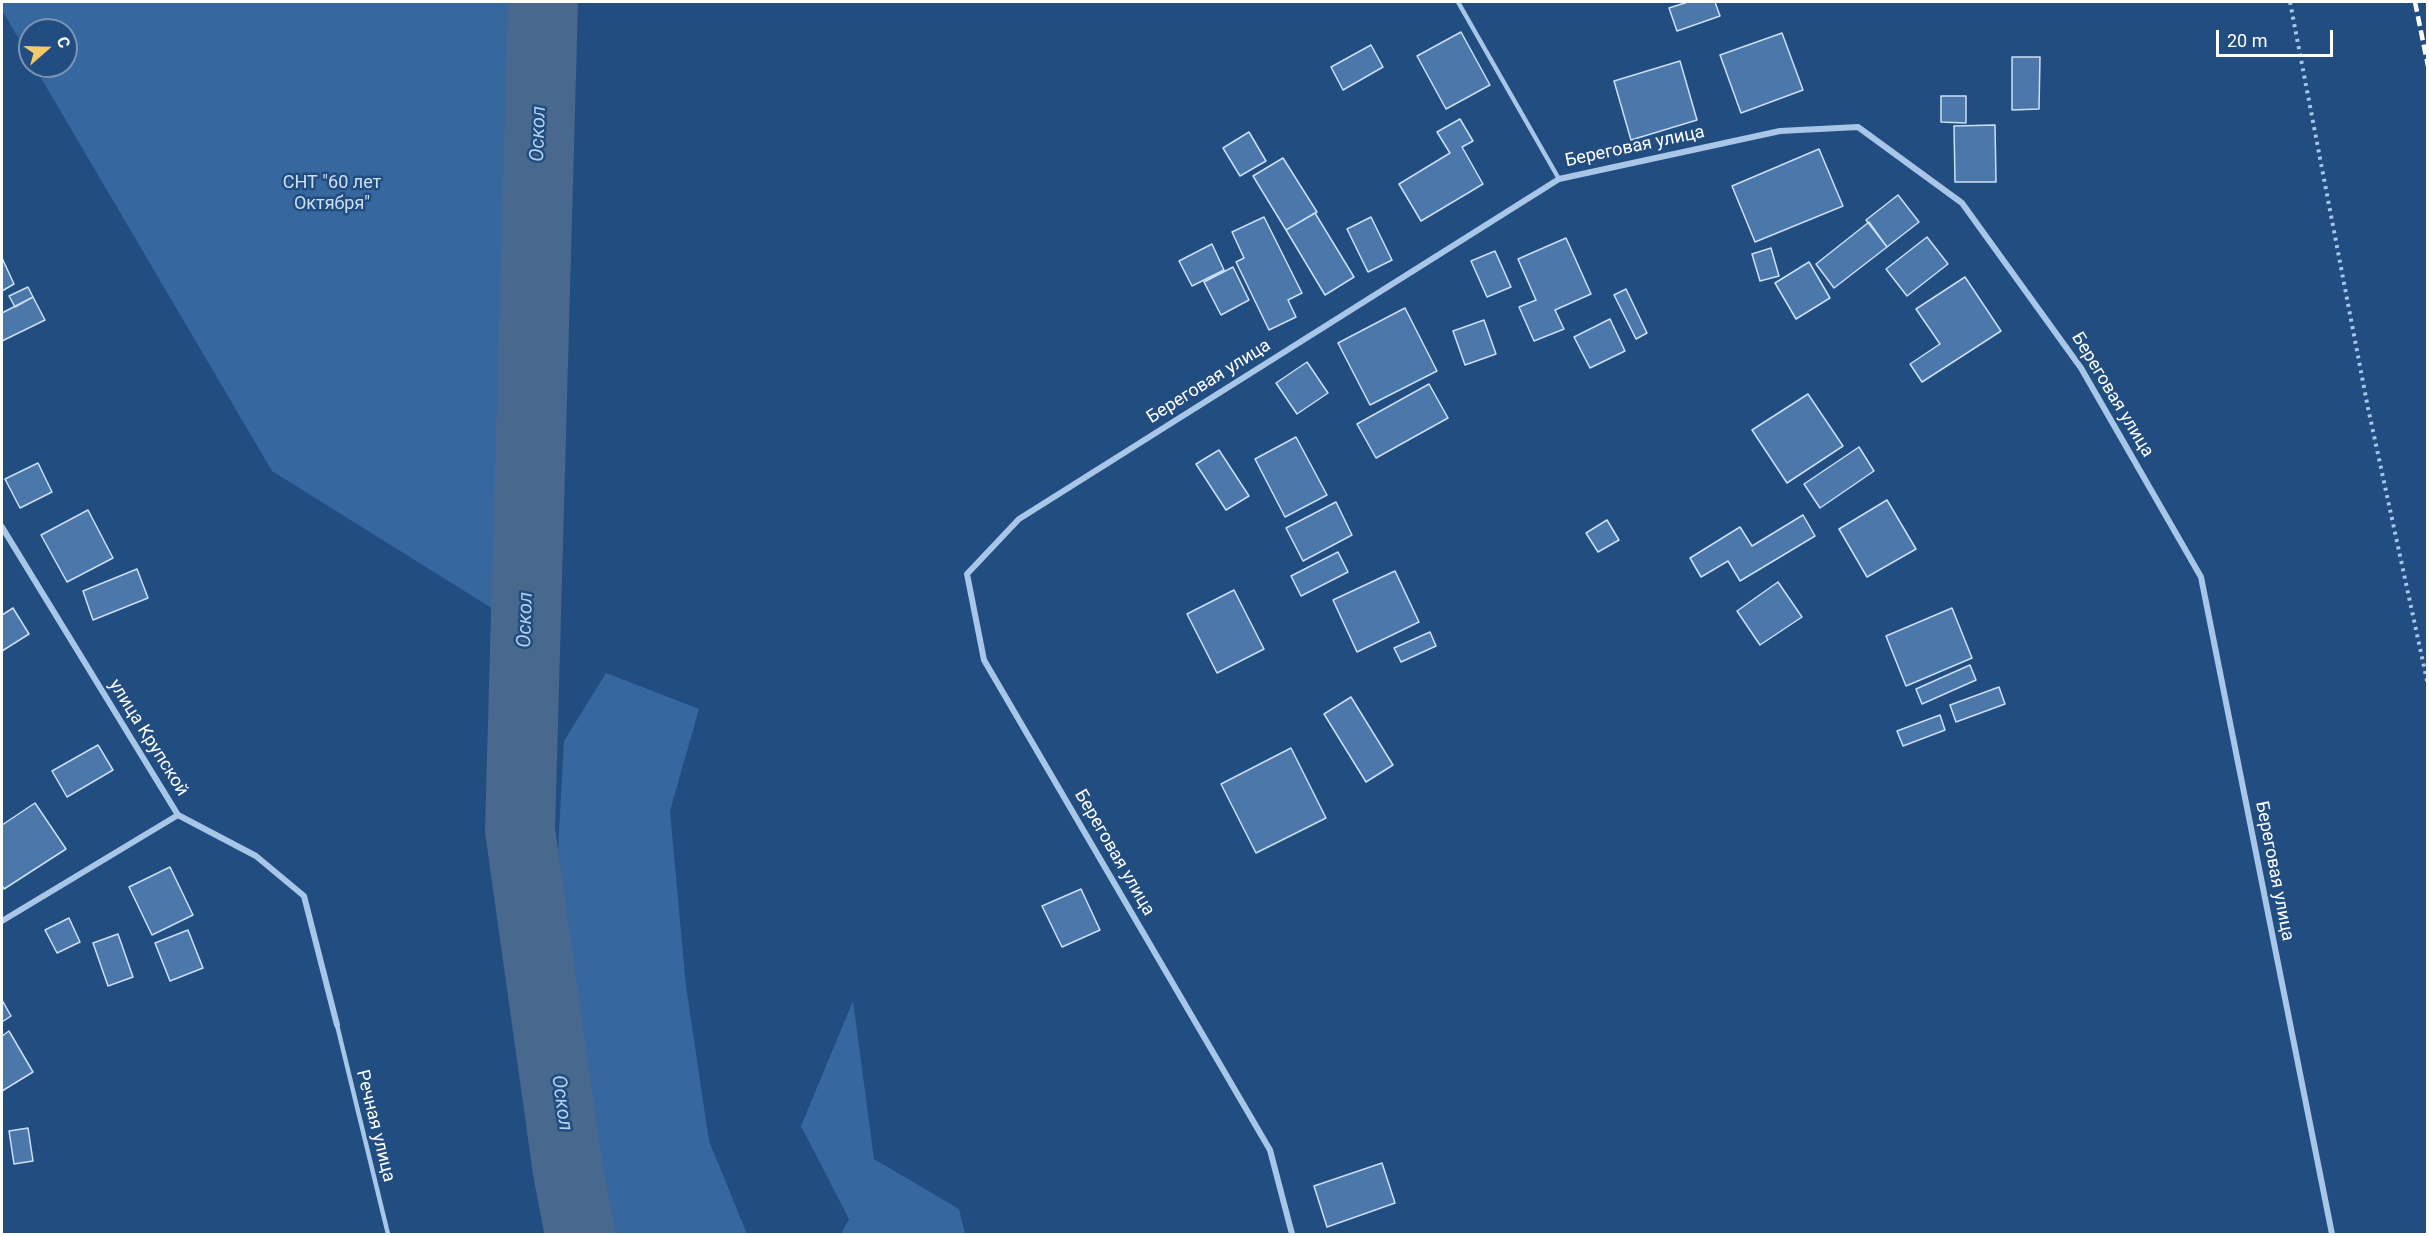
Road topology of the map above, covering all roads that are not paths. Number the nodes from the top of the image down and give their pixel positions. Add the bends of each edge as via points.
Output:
1 (1458, 2) edge
2 (1559, 179) junction
3 (2, 527) edge
4 (178, 815) junction
5 (2, 921) edge
6 (337, 1025) joint
7 (388, 1234) edge
8 (1292, 1234) edge
9 (2332, 1234) edge

1 - 2 lane
2 - 8 street, Береговая улица via 1019,519 967,574 984,660 1270,1150
2 - 9 street, Береговая улица via 1780,131 1858,127 1962,203 2081,368 2200,577
3 - 4 street, улица Крупской
4 - 5 street
4 - 6 street, улица Крупской via 256,856 304,896
6 - 7 lane, Речная улица

